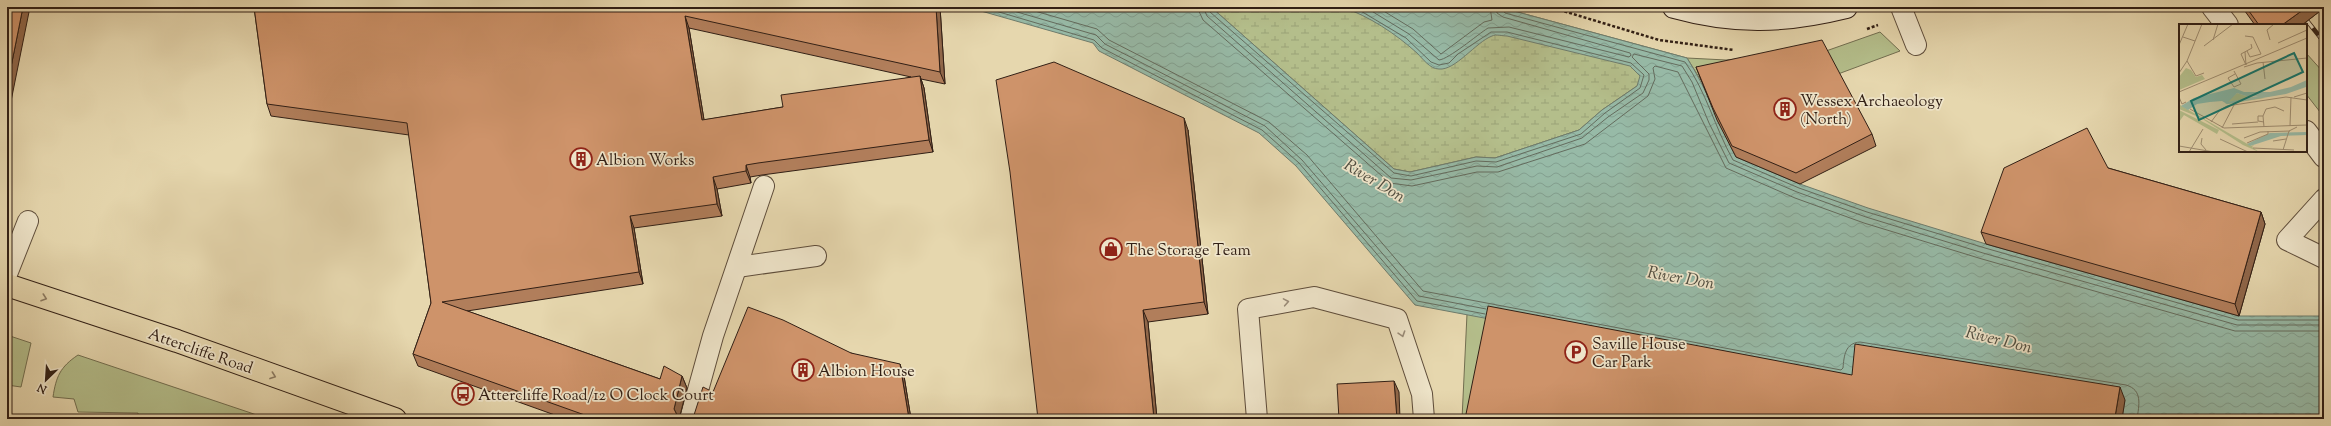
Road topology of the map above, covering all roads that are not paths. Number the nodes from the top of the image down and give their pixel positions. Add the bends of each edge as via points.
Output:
1 (1674, 7) edge
2 (1846, 7) edge
3 (1901, 7) edge
4 (2213, 7) edge
5 (2226, 24) edge
6 (1916, 45) dead end
7 (2307, 133) edge
8 (2324, 156) edge
9 (764, 186) dead end
10 (2324, 199) edge
11 (28, 220) dead end
12 (816, 256) dead end
13 (2324, 258) edge
14 (737, 267) junction
15 (7, 274) edge
16 (7, 285) edge
17 (395, 419) edge
18 (690, 419) edge
19 (1257, 419) edge
20 (1424, 419) edge

1 - 2 main road via 1725,19 1749,21 1784,19
3 - 6 lane
4 - 5 main road
7 - 8 main road
9 - 14 lane
10 - 13 lane via 2288,240
11 - 15 lane
12 - 14 lane
14 - 18 lane via 713,336
16 -> 17 main road, Attercliffe Road via 177,341
19 -> 20 lane via 1248,309 1314,298 1397,319 1422,394

